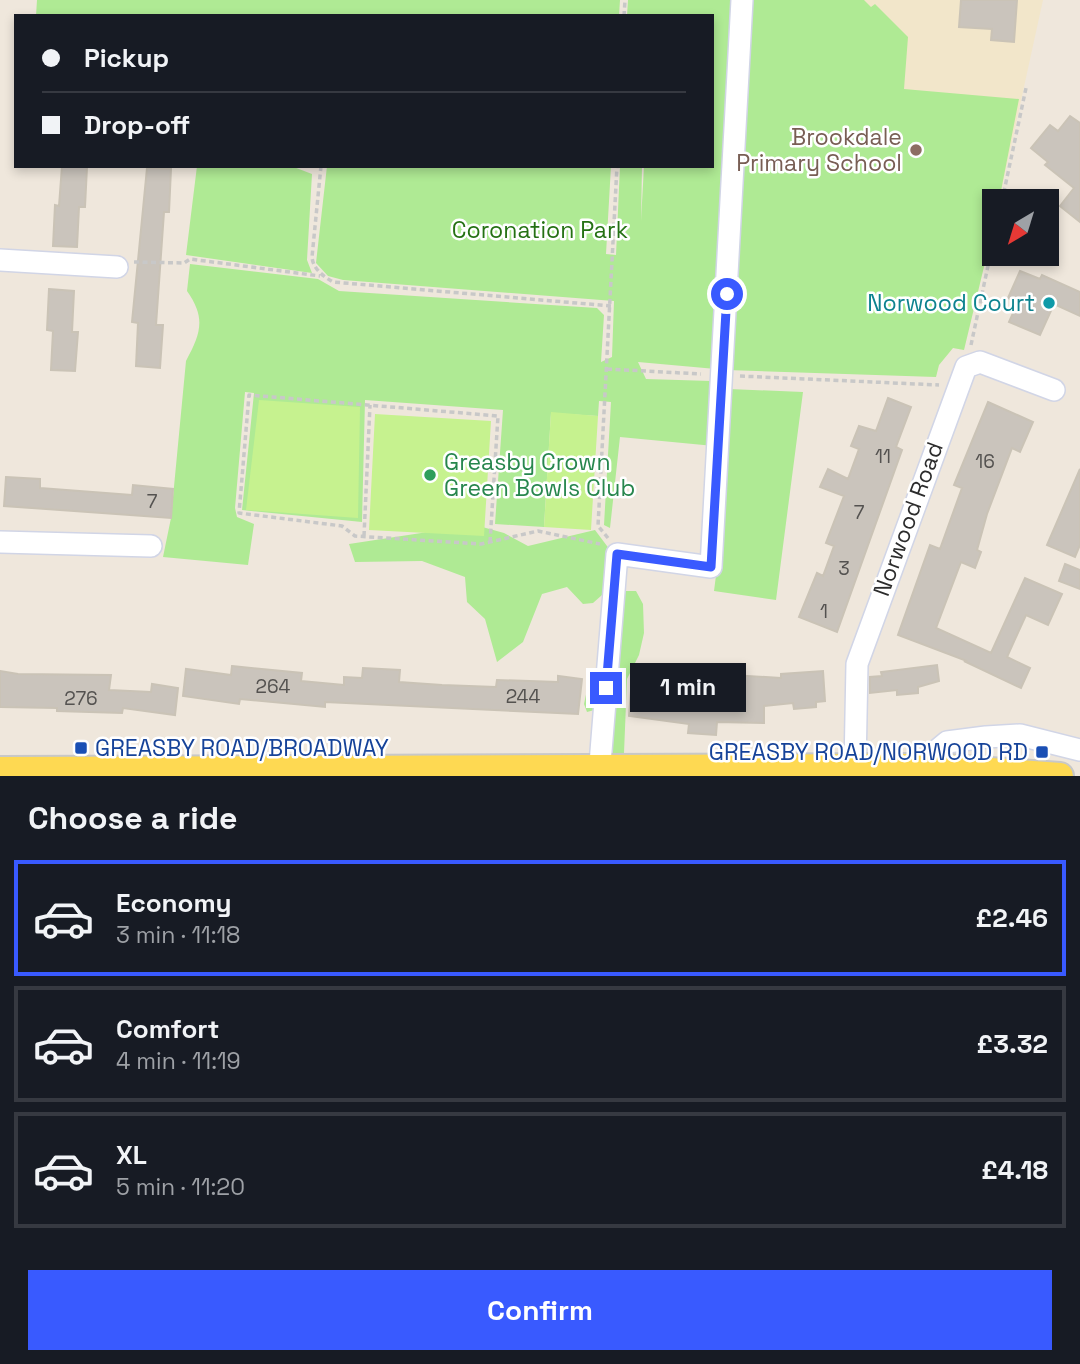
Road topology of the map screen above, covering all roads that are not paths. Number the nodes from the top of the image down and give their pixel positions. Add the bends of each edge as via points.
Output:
1 (742, 0) edge
2 (0, 260) edge
3 (117, 267) road end
4 (1054, 390) dead end
5 (0, 542) edge
6 (151, 546) dead end
7 (1080, 750) edge
8 (855, 768) junction
9 (0, 770) edge
10 (929, 770) edge
11 (599, 772) edge
12 (341, 773) edge
13 (1060, 776) edge

1 - 11 street via 711,567 617,554
2 - 3 street
4 - 8 street, Norwood Road via 980,362 966,366 857,664
5 - 6 street
7 - 10 street via 1020,735 947,742
8 - 10 main road
8 - 11 main road
9 - 12 main road via 258,767
10 - 13 main road
11 - 12 main road

